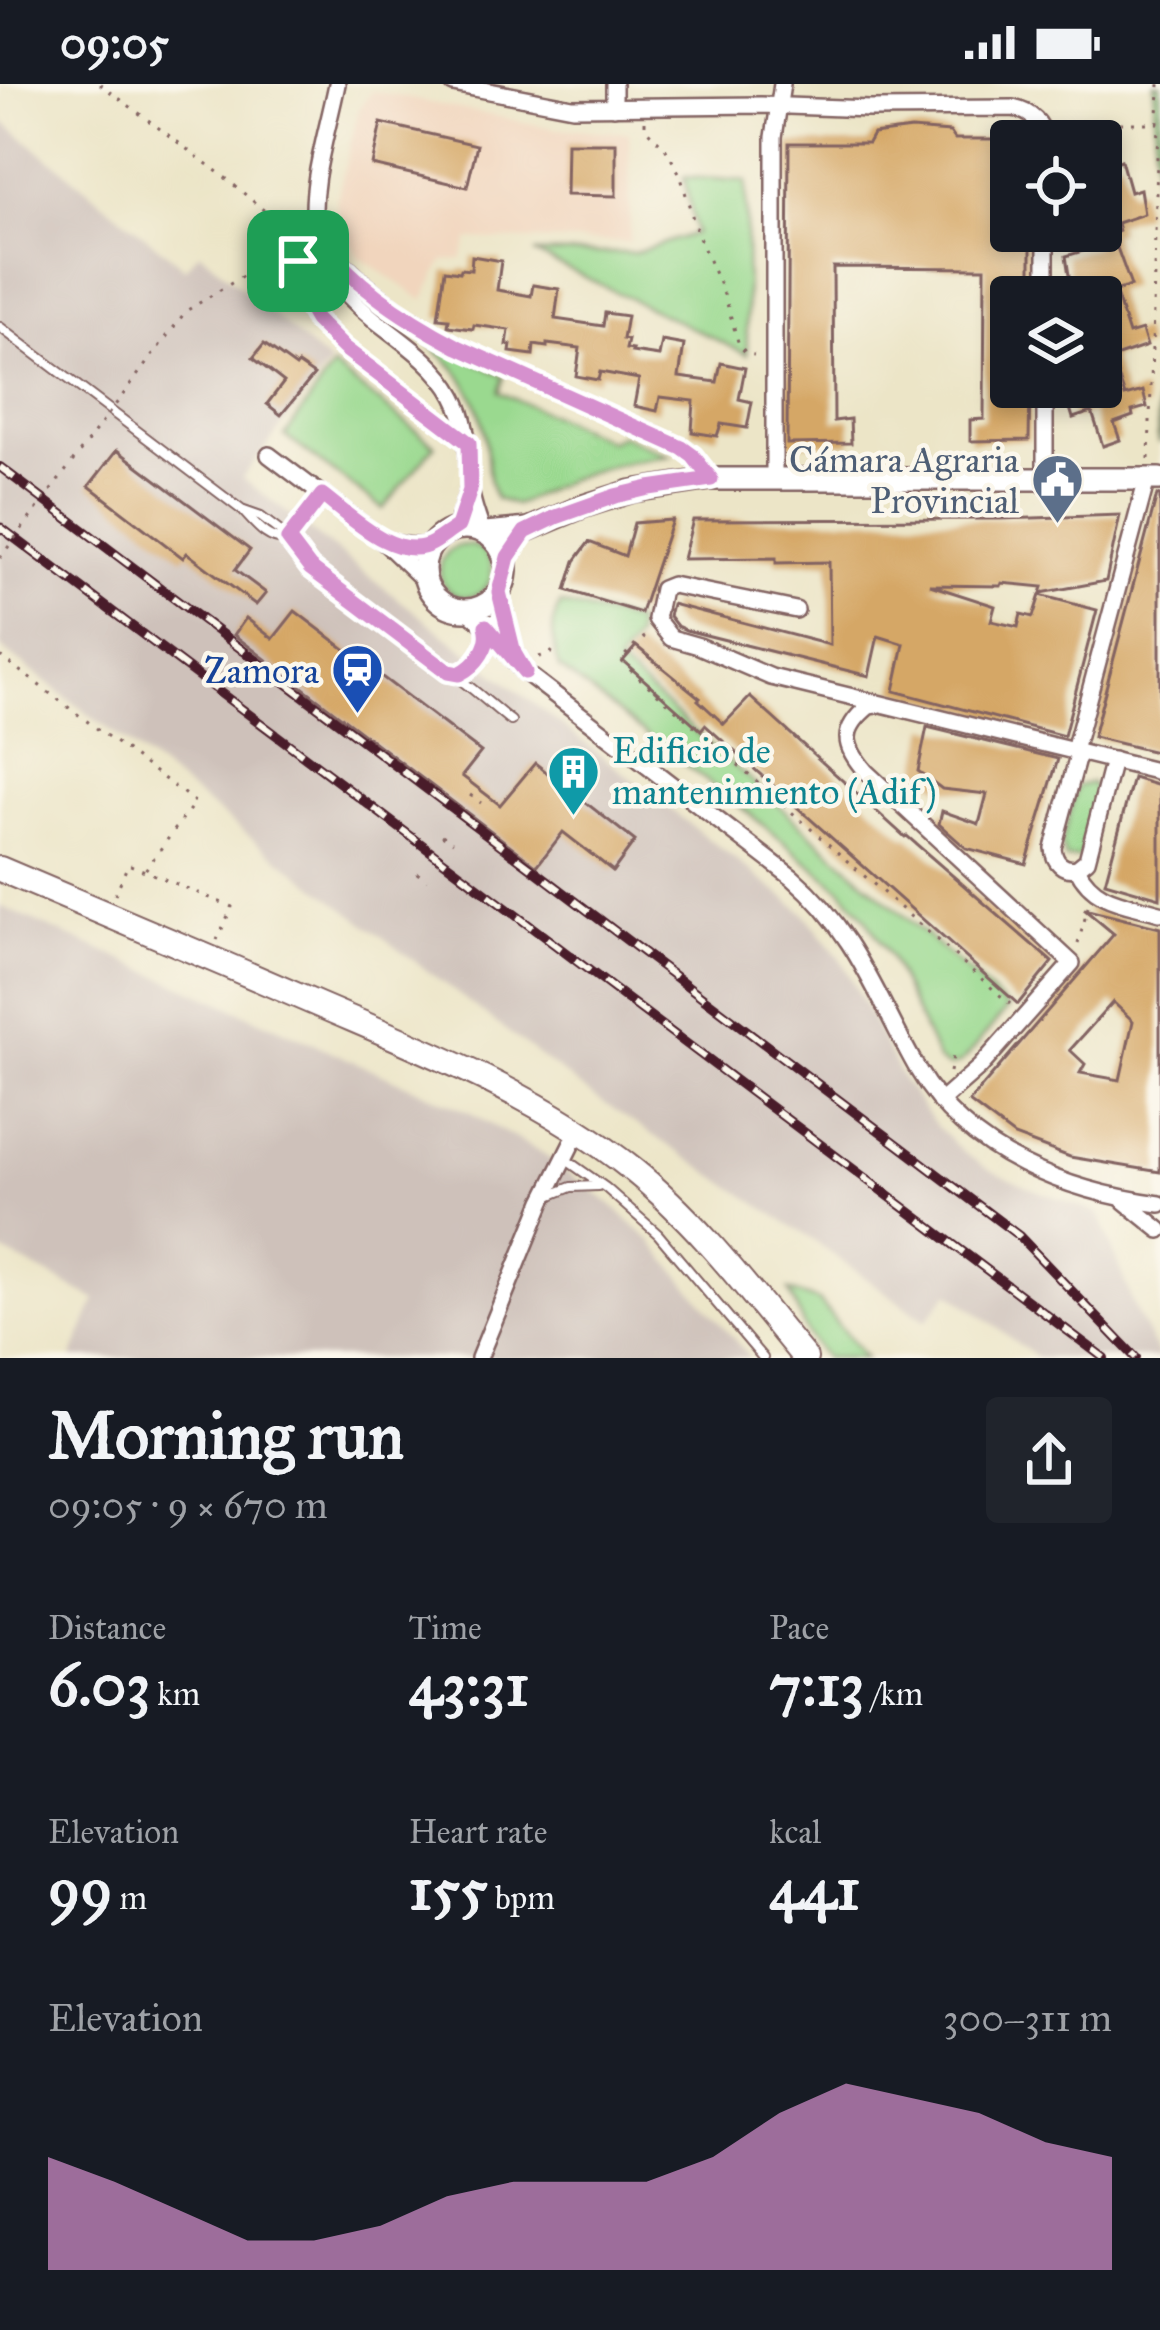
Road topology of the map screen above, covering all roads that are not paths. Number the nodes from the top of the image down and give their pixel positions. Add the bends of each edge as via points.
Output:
1 (337, 84) edge
2 (452, 84) edge
3 (614, 84) edge
4 (782, 84) edge
5 (777, 105) junction
6 (614, 107) junction
7 (1036, 120) edge
8 (313, 224) junction
9 (0, 327) edge
10 (1046, 408) edge
11 (269, 454) dead end
12 (774, 478) junction
13 (1153, 478) edge
14 (711, 479) junction
15 (1045, 480) junction
16 (470, 486) junction
17 (322, 495) junction
18 (456, 529) junction
19 (529, 529) junction
20 (484, 532) junction
21 (288, 539) junction
22 (381, 539) junction
23 (435, 542) junction
24 (506, 564) junction
25 (427, 583) junction
26 (499, 592) junction
27 (465, 609) junction
28 (796, 610) dead end
29 (486, 626) junction
30 (525, 672) junction
31 (456, 674) junction
32 (882, 705) junction
33 (511, 721) dead end
34 (1077, 752) junction
35 (1113, 760) junction
36 (1160, 772) edge
37 (1077, 868) junction
38 (2, 875) edge
39 (1160, 913) edge
40 (940, 1102) junction
41 (578, 1131) junction
42 (563, 1158) junction
43 (606, 1189) junction
44 (1121, 1199) junction
45 (543, 1201) junction
46 (1160, 1204) edge
47 (1160, 1230) edge
48 (479, 1358) edge
49 (763, 1358) edge
50 (805, 1358) edge

1 - 8 street
2 - 6 street via 556,106
3 - 6 street
4 - 5 street
5 - 6 street
5 - 7 street via 1013,108
5 - 12 street
8 - 14 street via 356,277 423,328 682,448
8 - 16 street via 343,289 449,387 469,443
9 - 21 lane via 270,536
10 - 15 street
11 - 17 street
12 - 14 street
12 - 15 street
13 - 15 street
13 - 34 street
14 - 19 street via 615,496
16 - 18 street
16 - 20 street
17 - 21 lane
17 - 22 street
18 - 20 street
18 - 23 street
19 - 20 street
19 - 24 street
20 - 24 street
21 - 31 lane via 310,568
22 - 23 street
22 - 25 street
23 - 25 street
24 - 26 street
25 - 27 street via 440,601
26 - 27 street
26 - 30 street
27 - 29 street
28 - 32 street via 672,585 662,589 656,619 670,638 771,677
29 - 30 street
29 - 31 lane via 485,647
30 - 40 street via 823,906
31 - 33 lane
32 - 34 street
32 - 40 street via 854,720 849,752 1072,963
34 - 35 street
34 - 37 street via 1053,848 1061,866
35 - 36 street
35 - 37 street via 1088,856
37 - 39 street via 1092,891
38 - 41 main road via 411,1045
40 - 44 street via 998,1151
41 - 42 street
41 - 50 main road via 681,1214
42 - 43 lane
42 - 45 street
43 - 45 lane via 571,1187
43 - 49 lane via 668,1245
44 - 46 street
44 - 47 street
45 - 48 street

